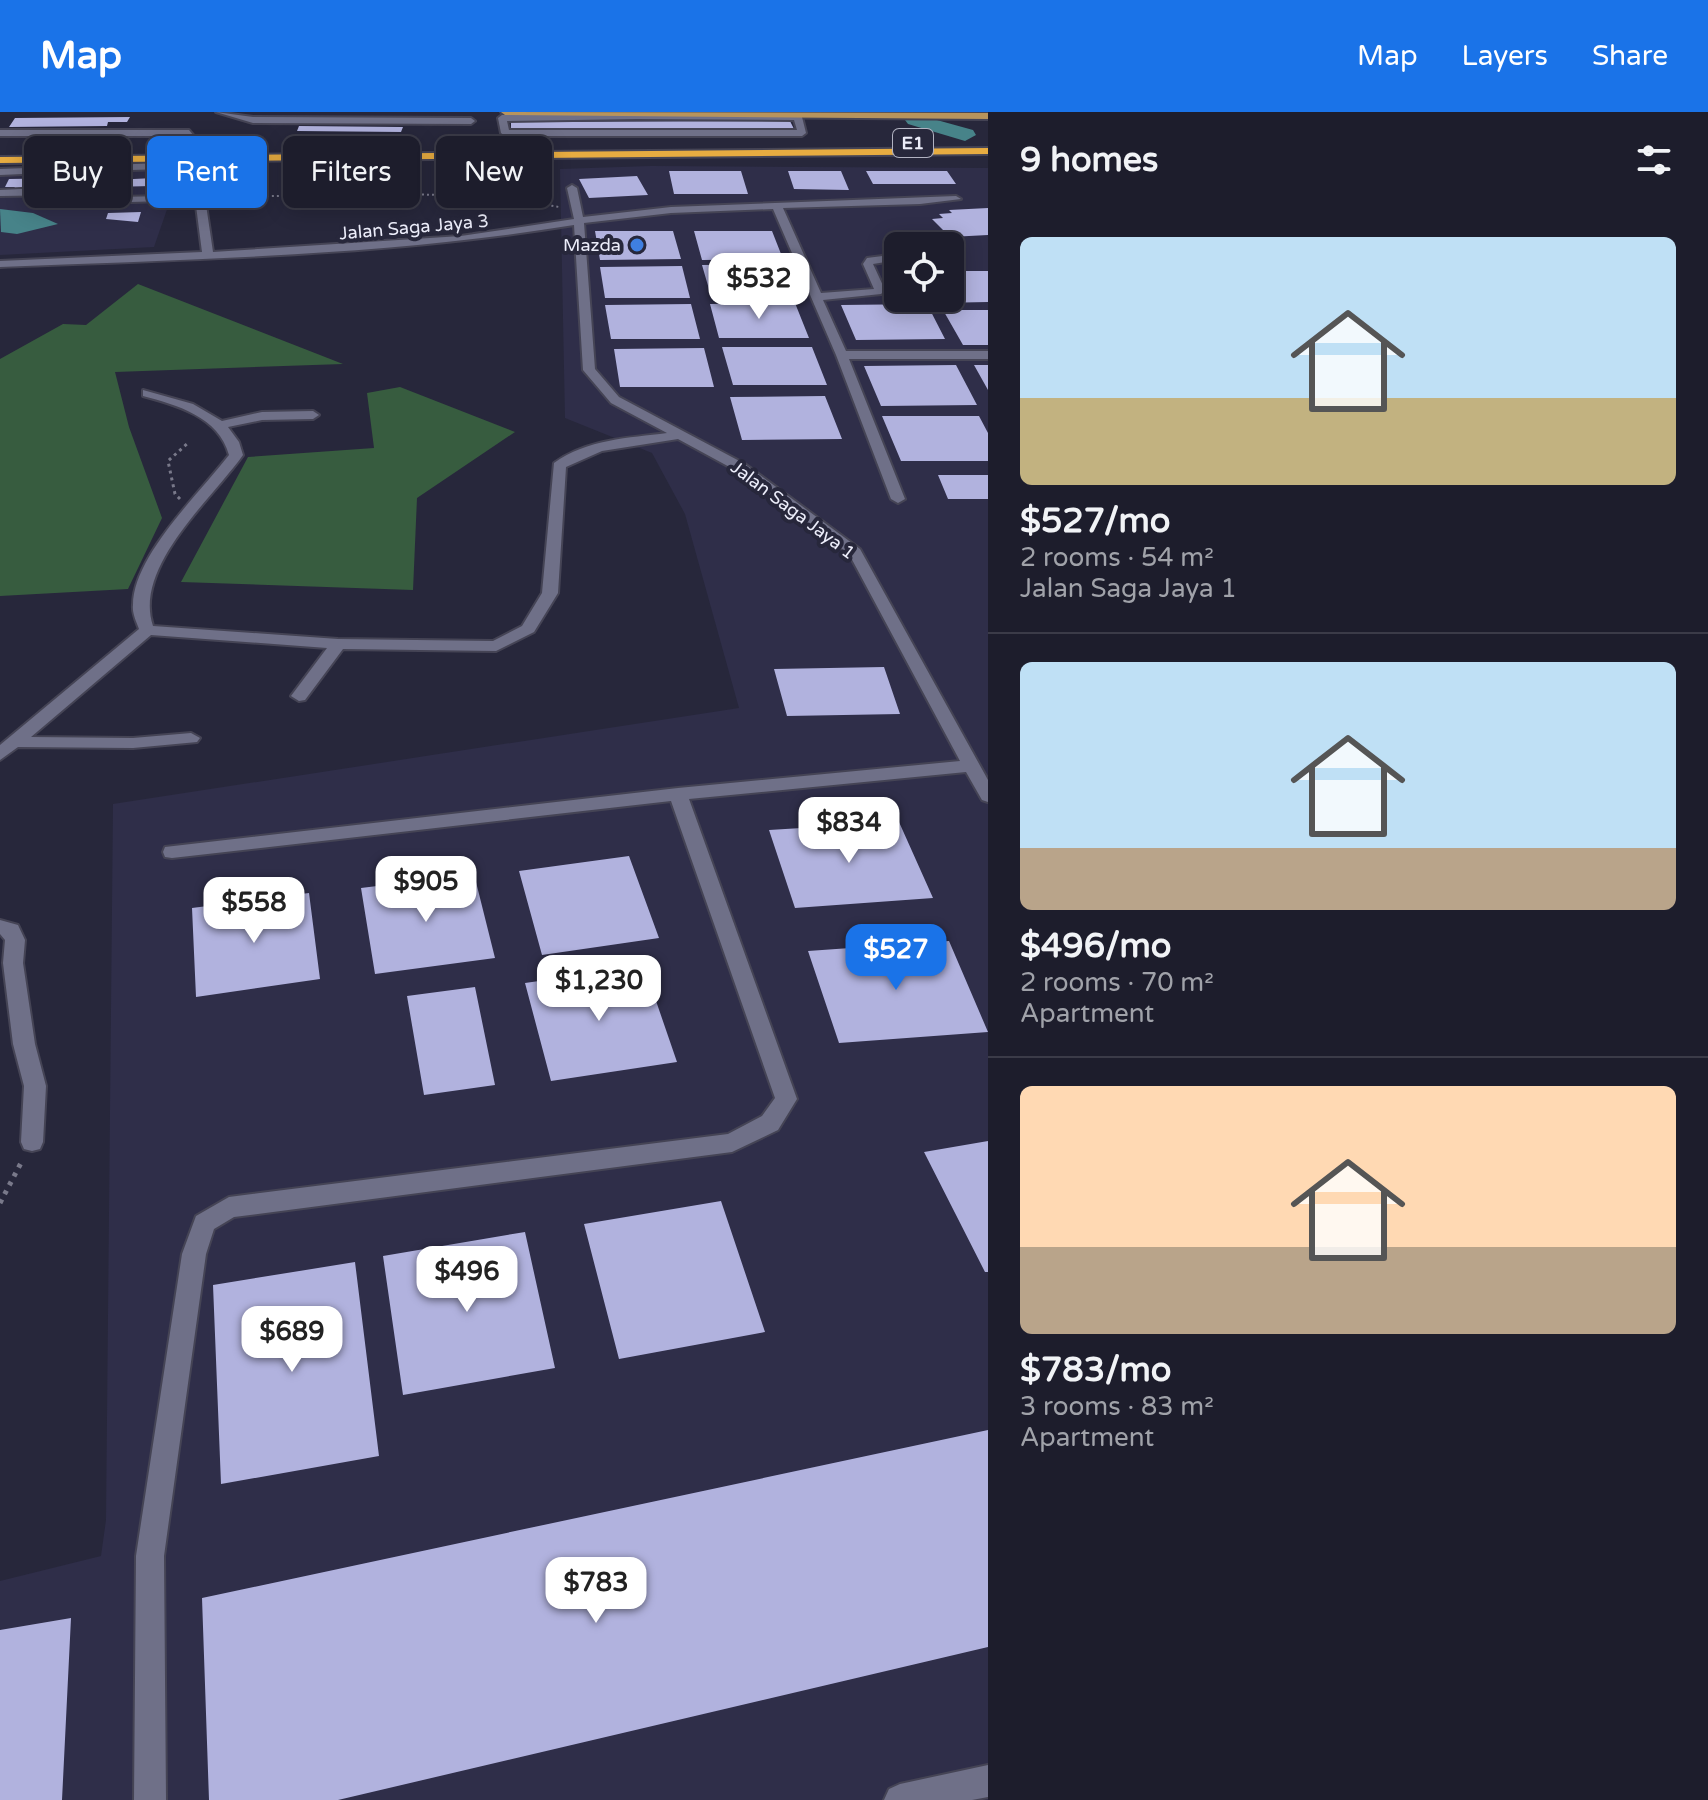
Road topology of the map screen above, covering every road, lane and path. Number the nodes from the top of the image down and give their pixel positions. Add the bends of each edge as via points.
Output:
1 (220, 112) edge
2 (505, 112) edge
3 (637, 115) edge
4 (425, 116) edge
5 (988, 116) edge
6 (471, 121) dead end
7 (423, 132) dead end
8 (0, 133) edge
9 (191, 136) edge
10 (552, 139) edge
11 (0, 141) edge
12 (147, 141) edge
13 (988, 142) edge
14 (695, 143) junction
15 (0, 151) edge
16 (988, 151) edge
17 (267, 157) edge
18 (147, 158) edge
19 (0, 160) edge
20 (147, 167) edge
21 (0, 175) edge
22 (572, 188) dead end
23 (0, 193) edge
24 (267, 197) edge
25 (147, 198) edge
26 (8, 199) edge
27 (956, 199) dead end
28 (777, 206) junction
29 (201, 208) edge
30 (578, 216) junction
31 (208, 255) junction
32 (884, 259) edge
33 (0, 264) edge
34 (816, 297) junction
35 (842, 355) junction
36 (988, 355) edge
37 (147, 393) dead end
38 (313, 415) dead end
39 (221, 425) junction
40 (680, 435) junction
41 (189, 442) dead end
42 (898, 499) dead end
43 (193, 510) junction
44 (147, 630) junction
45 (338, 644) junction
46 (299, 696) dead end
47 (191, 738) dead end
48 (18, 742) junction
49 (0, 754) edge
50 (972, 766) junction
51 (986, 788) edge
52 (678, 794) junction
53 (172, 852) dead end
54 (0, 927) edge
55 (32, 1142) joint
56 (0, 1203) edge
57 (988, 1781) edge
58 (150, 1800) edge
59 (900, 1800) edge

1 - 4 street via 253,120
2 - 3 main road
3 - 3 street via 502,118 505,133 802,133 798,117
3 - 5 main road
4 - 6 street
4 - 7 street
8 - 9 street
10 - 14 highway
11 - 12 street
13 - 14 highway, E1
14 - 15 highway, E1
16 - 17 highway, E1
18 - 19 highway, E1
20 - 21 street
21 - 26 street via 80,180 76,187
22 - 30 street, Jalan Saga Jaya 1
23 - 26 street
24 - 30 path via 426,195 531,202
25 - 26 street
27 - 28 street, Jalan Saga Jaya 3
28 - 30 street, Jalan Saga Jaya 3
28 - 34 street
29 - 31 street
30 - 31 street, Jalan Saga Jaya 3 via 513,234 330,251
30 - 40 street, Jalan Saga Jaya 1 via 589,370 615,400
31 - 33 street, Jalan Saga Jaya 3
32 - 34 street via 868,264 877,292
34 - 35 street
35 - 36 street
35 - 42 street
37 - 39 street via 205,413
38 - 39 street via 262,416
39 - 43 street via 235,442 236,455
40 - 45 street via 576,453 559,466 550,593 528,629 496,646
40 - 50 street, Jalan Saga Jaya 1 via 740,467 855,552
41 - 43 path via 168,461 175,494
43 - 44 street via 148,574 140,605
44 - 45 street
44 - 48 street
45 - 46 street
47 - 48 street via 120,744
48 - 49 street
50 - 51 street, Jalan Saga Jaya 1
50 - 52 street
52 - 53 street
52 - 58 street via 786,1099 770,1123 732,1143 229,1207 204,1223 194,1254 150,1556
54 - 55 street via 11,930 15,940 19,1010 35,1086
55 - 56 path
57 - 59 street

